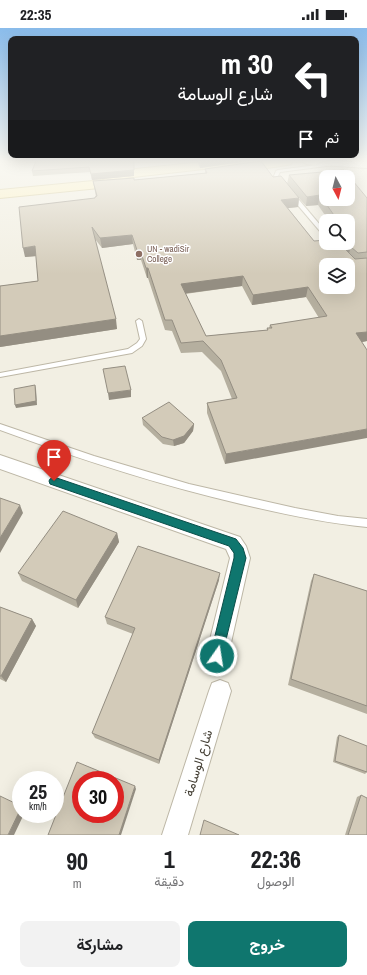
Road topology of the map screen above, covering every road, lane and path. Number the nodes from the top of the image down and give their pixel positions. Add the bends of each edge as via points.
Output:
1 (295, 199) edge
2 (319, 227) edge
3 (139, 321) dead end
4 (0, 374) edge
5 (0, 427) edge
6 (0, 462) edge
7 (367, 523) edge
8 (217, 656) dead end
9 (220, 691) dead end
10 (176, 835) edge

1 - 2 lane
3 - 4 lane via 143,340 130,351
5 - 7 lane via 116,468 193,490 284,510
6 - 8 street via 233,543 240,558
9 - 10 street, شارع الوسامة

